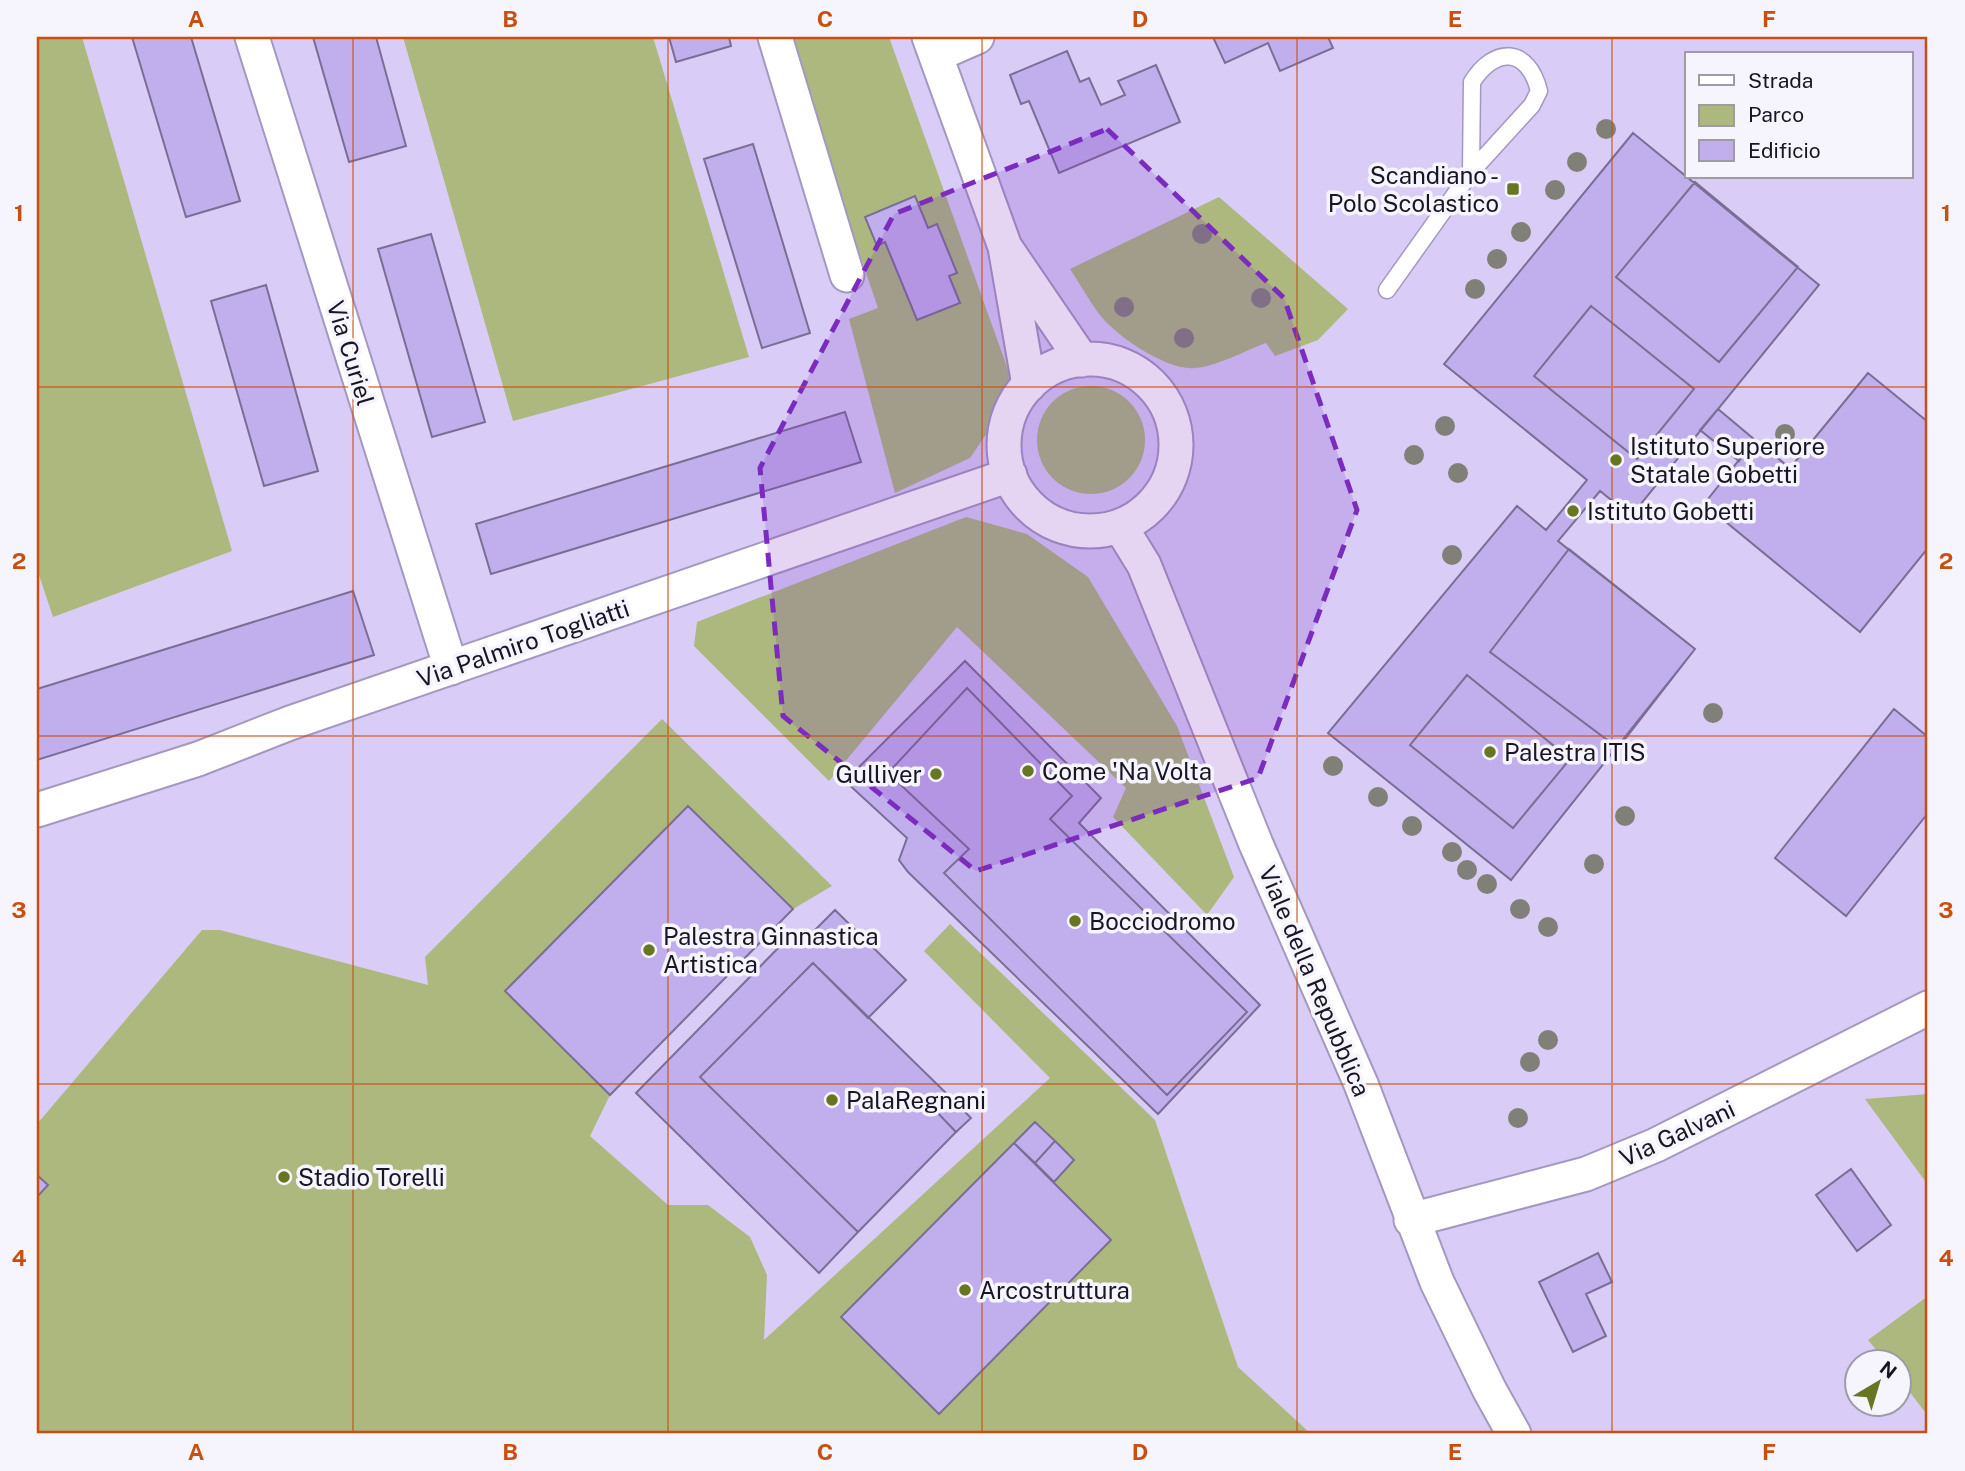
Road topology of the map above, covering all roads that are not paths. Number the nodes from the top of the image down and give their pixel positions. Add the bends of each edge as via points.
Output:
1 (252, 37) edge
2 (775, 37) edge
3 (977, 37) edge
4 (932, 46) edge
5 (1471, 172) junction
6 (1005, 247) junction
7 (847, 275) dead end
8 (1387, 290) dead end
9 (1082, 360) junction
10 (1028, 385) junction
11 (1010, 475) junction
12 (1120, 526) junction
13 (450, 668) junction
14 (37, 810) edge
15 (1928, 1008) edge
16 (1411, 1220) junction
17 (1514, 1434) edge

1 - 13 street, Via Curiel
2 - 7 street
3 - 4 street
4 - 6 street
5 - 5 lane via 1532,105 1539,90 1535,73 1518,60 1492,58 1472,82
5 - 8 lane
6 - 9 street
6 - 10 street
9 - 10 street via 1048,370
9 - 12 street via 1102,360 1132,370 1158,393 1172,419 1176,449 1168,482 1147,510
10 - 11 street via 1013,407 1006,429
11 - 12 street via 1019,494 1063,527 1091,531
11 - 13 street, Via Palmiro Togliatti
12 - 16 street, Viale della Repubblica via 1144,565 1256,844 1361,1084
13 - 14 street, Via Palmiro Togliatti via 198,759
15 - 16 street, Via Galvani via 1656,1145 1586,1174
16 - 17 street, Viale della Repubblica

